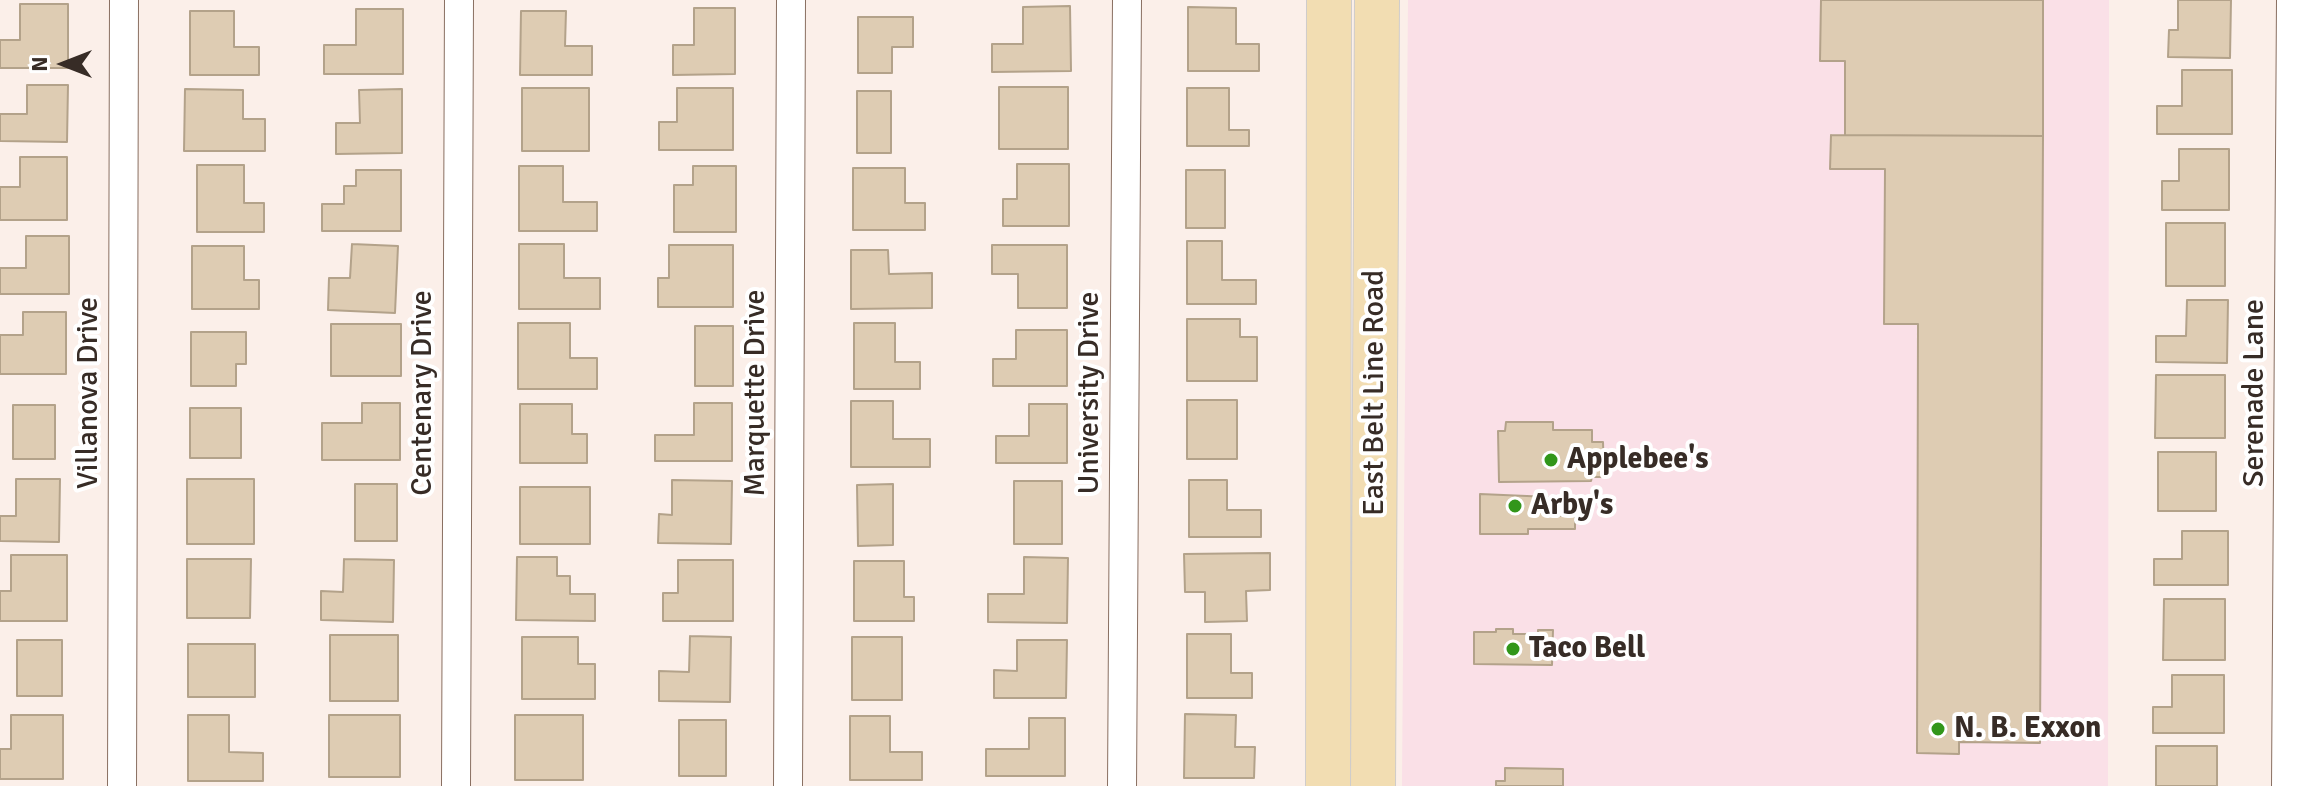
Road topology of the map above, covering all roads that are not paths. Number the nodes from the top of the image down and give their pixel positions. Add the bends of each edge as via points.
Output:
1 (124, 0) edge
2 (459, 0) edge
3 (791, 0) edge
4 (1127, 0) edge
5 (1329, 0) edge
6 (1377, 0) edge
7 (2291, 0) edge
8 (1329, 327) junction
9 (1375, 327) junction
10 (122, 786) edge
11 (456, 786) edge
12 (788, 786) edge
13 (1122, 786) edge
14 (1328, 786) edge
15 (1373, 786) edge
16 (2286, 786) edge

1 - 10 street, Villanova Drive
2 - 11 street, Centenary Drive
3 - 12 street, Marquette Drive
4 - 13 street, University Drive
5 - 8 main road, East Belt Line Road
6 - 9 main road, East Belt Line Road
7 - 16 street, Serenade Lane
8 - 9 main road
8 - 14 main road, East Belt Line Road
9 - 15 main road, East Belt Line Road

